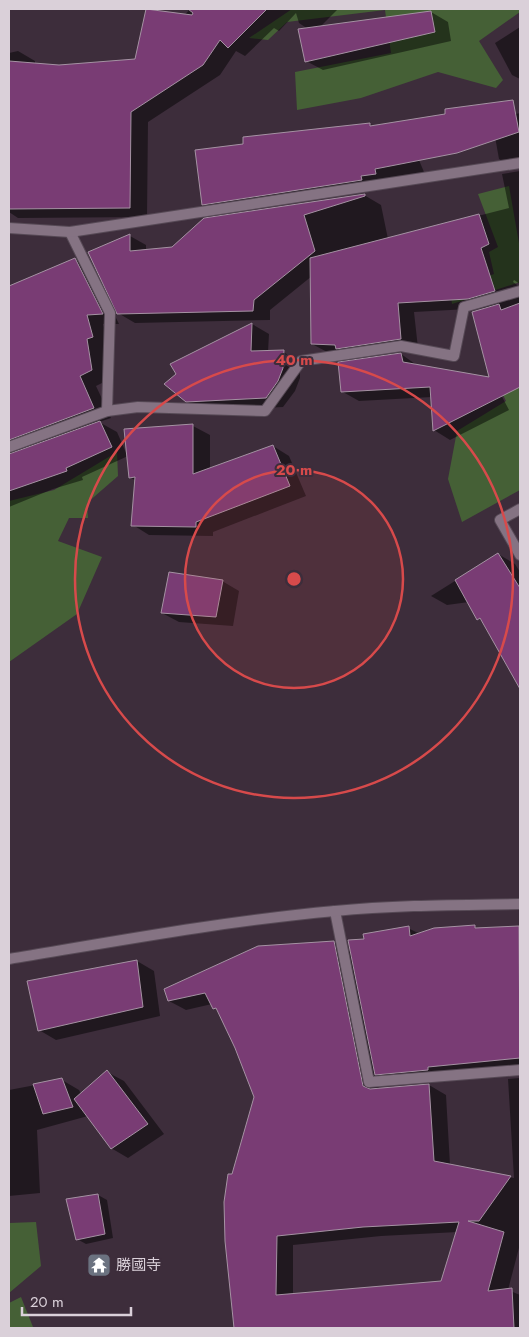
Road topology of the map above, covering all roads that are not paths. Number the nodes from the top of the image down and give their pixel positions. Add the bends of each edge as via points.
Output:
1 (520, 163) edge
2 (9, 228) edge
3 (70, 232) junction
4 (520, 291) edge
5 (107, 411) junction
6 (9, 447) edge
7 (520, 509) edge
8 (520, 555) edge
9 (520, 904) edge
10 (335, 911) junction
11 (9, 959) edge
12 (520, 1070) edge

1 - 3 street
2 - 3 street
3 - 5 street via 110,313
4 - 5 street via 464,307 454,356 401,346 301,361 265,411 138,407
5 - 6 street
7 - 8 street via 500,520
9 - 10 street
10 - 11 street via 189,929
10 - 12 street via 369,1082

